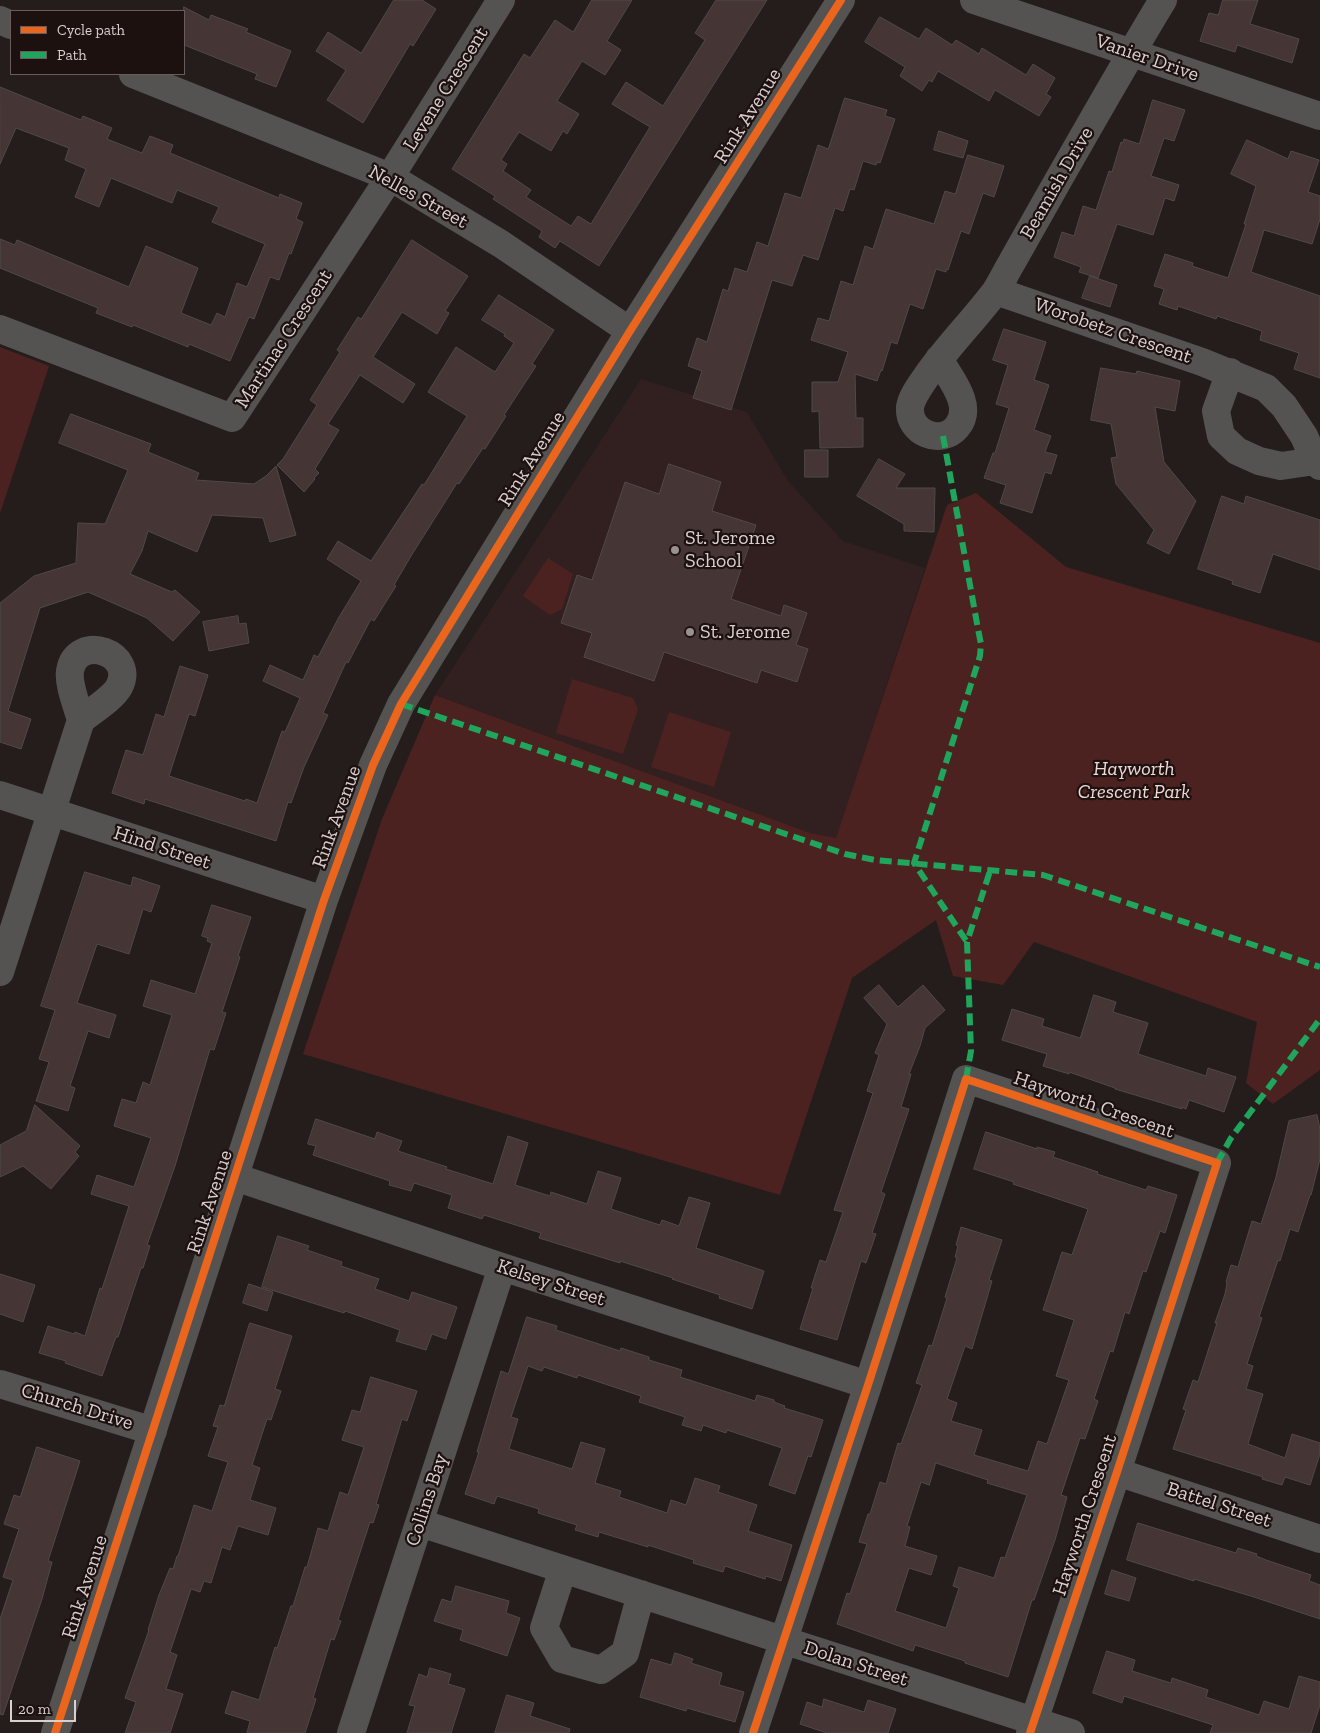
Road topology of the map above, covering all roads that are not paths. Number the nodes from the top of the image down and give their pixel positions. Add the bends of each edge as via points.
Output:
1 (502, 0) edge
2 (841, 0) edge
3 (974, 0) edge
4 (1163, 0) edge
5 (1131, 53) junction
6 (135, 75) edge
7 (1320, 116) edge
8 (390, 177) junction
9 (996, 291) junction
10 (0, 329) edge
11 (630, 331) junction
12 (939, 359) dead end
13 (1230, 372) junction
14 (1317, 463) edge
15 (81, 720) dead end
16 (0, 795) edge
17 (52, 813) junction
18 (324, 900) junction
19 (0, 972) edge
20 (235, 1177) junction
21 (502, 1267) junction
22 (0, 1384) edge
23 (868, 1385) junction
24 (153, 1431) junction
25 (1117, 1472) junction
26 (420, 1523) junction
27 (1320, 1539) edge
28 (563, 1569) junction
29 (641, 1594) junction
30 (783, 1641) junction
31 (1032, 1727) edge
32 (55, 1733) edge
33 (351, 1733) edge
34 (753, 1733) edge
35 (1071, 1733) edge

1 - 8 street, Levene Crescent
2 - 11 street, Rink Avenue
3 - 5 street, Vanier Drive
4 - 5 street, Beamish Drive
5 - 7 street, Vanier Drive
5 - 9 street, Beamish Drive
6 - 8 street, Nelles Street
8 - 10 street, Martinac Crescent via 232,418
8 - 11 street, Nelles Street via 501,244
9 - 12 street, Beamish Drive
9 - 13 street, Worobetz Crescent
11 - 18 street, Rink Avenue via 401,704 373,765
13 - 14 street, Worobetz Crescent via 1266,388 1284,406
13 - 14 street, Worobetz Crescent via 1216,411 1220,436 1237,451 1259,461 1281,466
15 - 17 street
16 - 17 street, Hind Street
17 - 18 street, Hind Street
17 - 19 street
18 - 20 street, Rink Avenue
20 - 21 street, Kelsey Street
20 - 24 street, Rink Avenue
21 - 23 street, Kelsey Street
21 - 26 street, Collins Bay
22 - 24 street, Church Drive
23 - 25 street, Hayworth Crescent via 966,1079 1217,1163
23 - 30 street, Hayworth Crescent
24 - 32 street, Rink Avenue
25 - 27 street, Battel Street
25 - 31 street, Hayworth Crescent
26 - 28 street, Dolan Street
26 - 33 street, Collins Bay
28 - 29 street, Dolan Street
28 - 29 street via 544,1628 562,1659 601,1670 625,1653
29 - 30 street, Dolan Street
30 - 31 street, Dolan Street
30 - 34 street, Hayworth Crescent
31 - 35 street, Dolan Street

